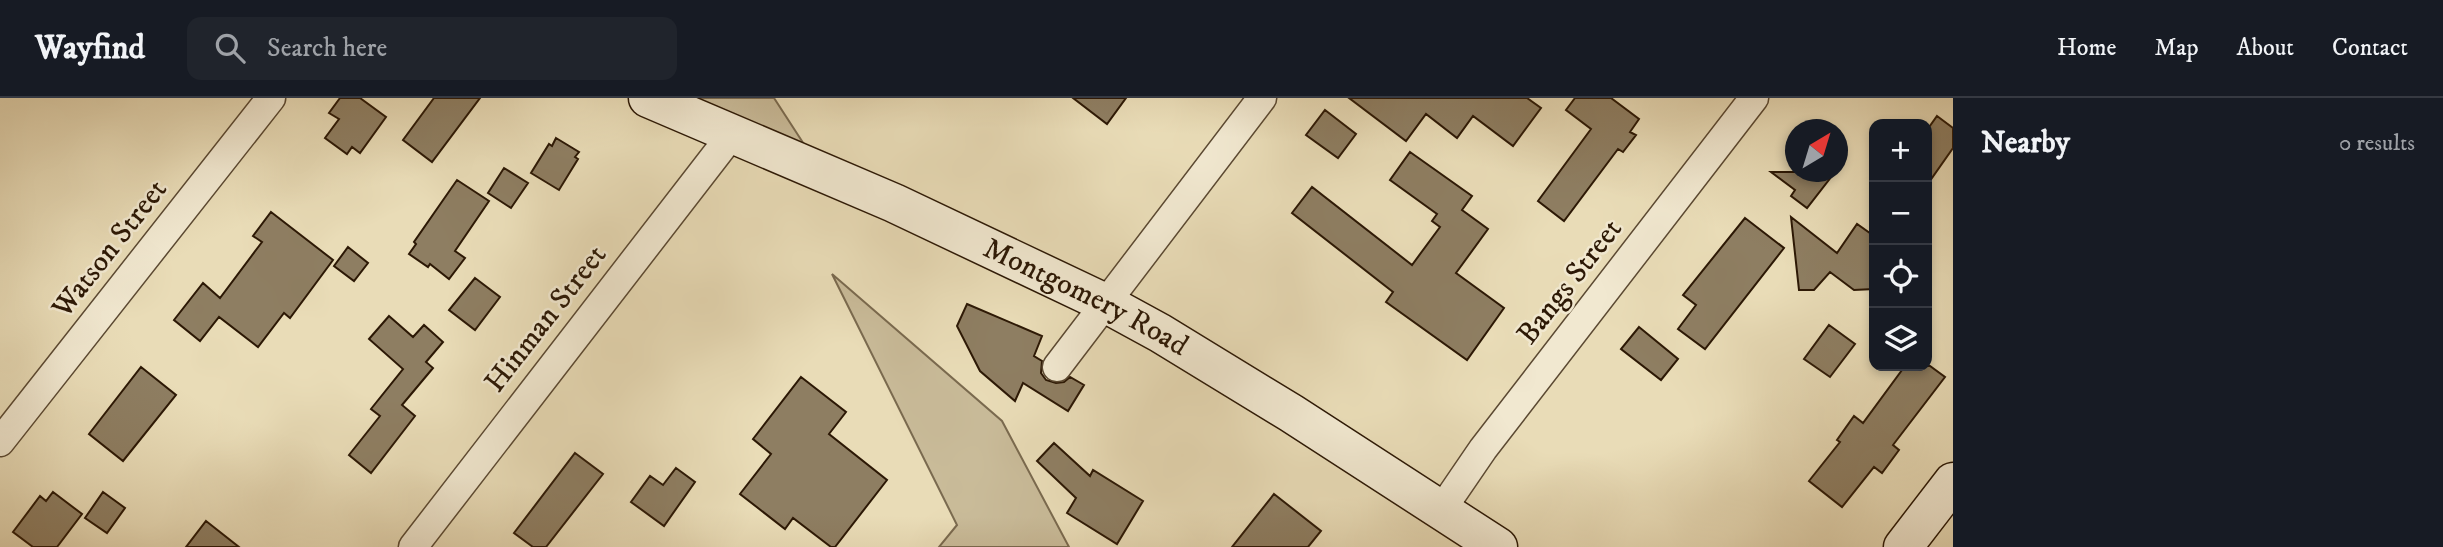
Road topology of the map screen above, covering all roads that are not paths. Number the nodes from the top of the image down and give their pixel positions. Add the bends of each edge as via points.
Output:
1 (271, 98) edge
2 (648, 98) edge
3 (1262, 98) edge
4 (1754, 98) edge
5 (733, 133) junction
6 (1105, 303) junction
7 (1057, 367) dead end
8 (0, 442) edge
9 (1953, 482) edge
10 (1442, 509) junction
11 (413, 547) edge
12 (1498, 547) edge
13 (1903, 547) edge

1 - 8 street, Watson Street
2 - 5 street, Montgomery Road
3 - 6 street
4 - 10 street, Bangs Street via 1483,449
5 - 6 street, Montgomery Road
5 - 11 street, Hinman Street
6 - 7 street
6 - 10 street, Montgomery Road
9 - 13 street
10 - 12 street, Montgomery Road

